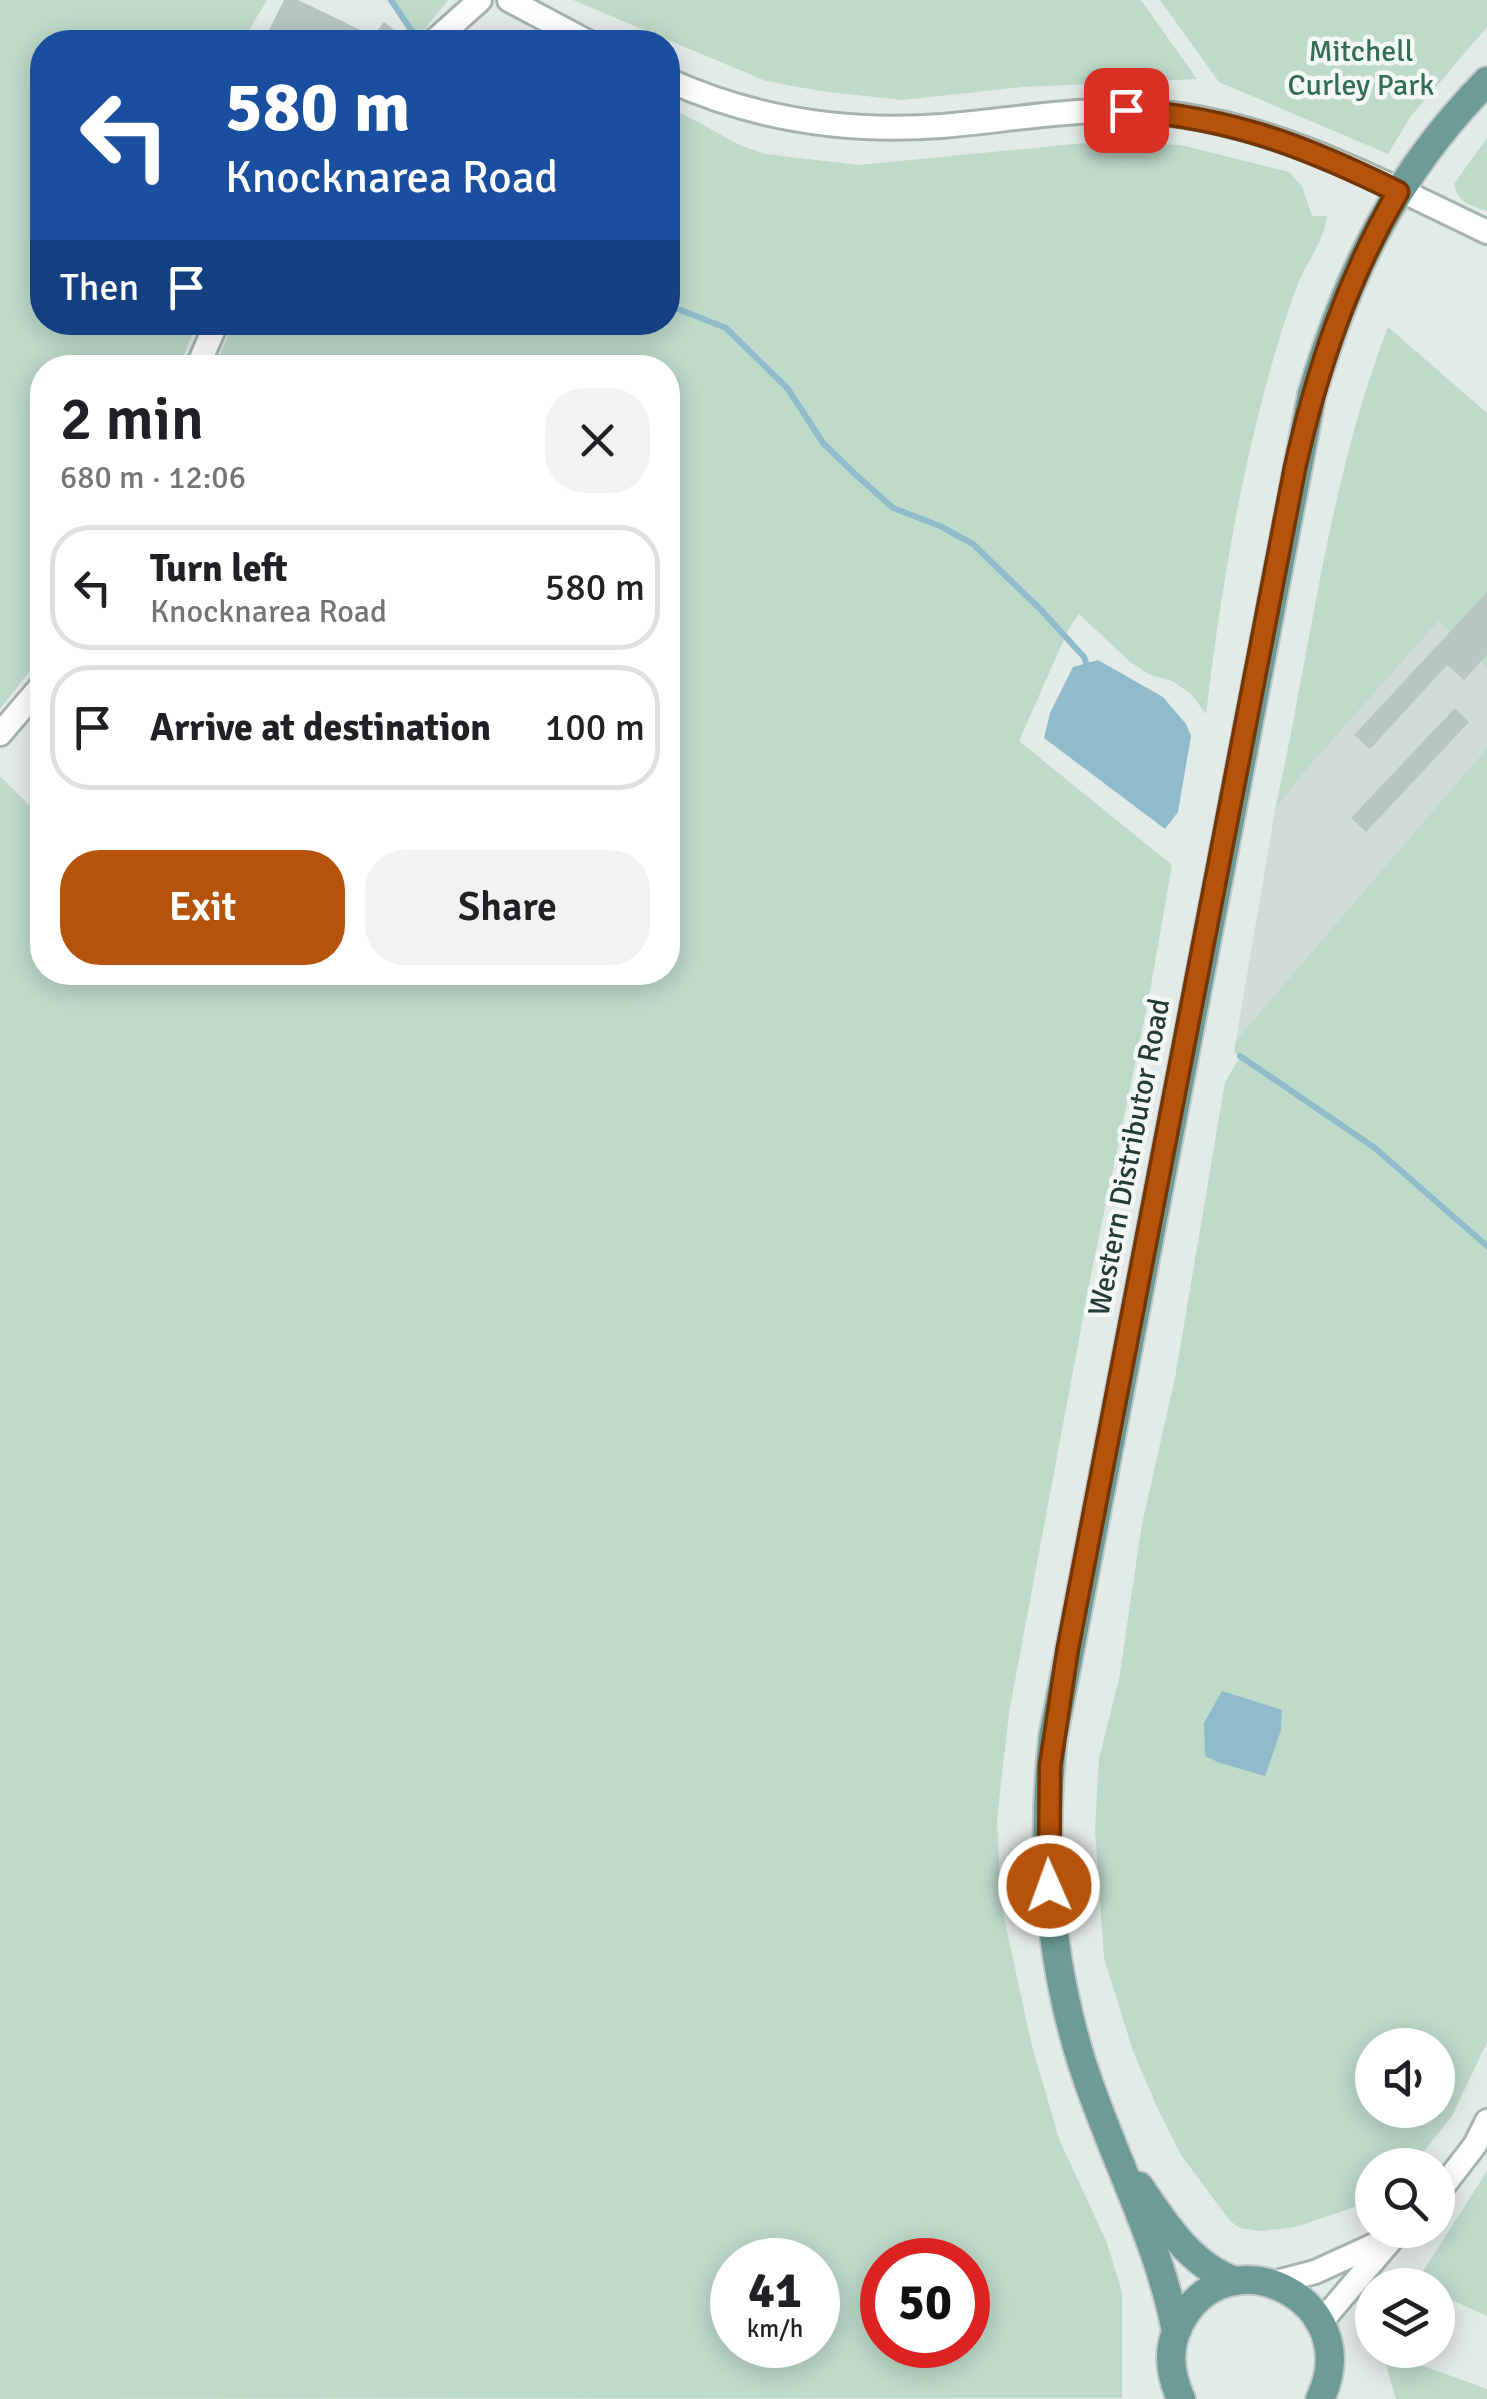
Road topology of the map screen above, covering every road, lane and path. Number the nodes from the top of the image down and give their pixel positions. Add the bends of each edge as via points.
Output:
1 (480, 0) edge
2 (509, 0) edge
3 (446, 30) edge
4 (565, 30) edge
5 (1487, 81) edge
6 (680, 85) edge
7 (1398, 192) junction
8 (1487, 232) edge
9 (30, 699) edge
10 (0, 734) edge
11 (1487, 2121) edge
12 (1114, 2147) junction
13 (1455, 2171) edge
14 (1366, 2248) edge
15 (1385, 2248) edge
16 (1235, 2281) junction
17 (1272, 2283) junction
18 (1321, 2322) junction
19 (1176, 2331) junction
20 (1328, 2391) edge
21 (1181, 2399) edge

1 - 3 street
2 - 4 street
5 - 7 main road, Western Distributor Road via 1423,152
6 - 7 street via 768,115 858,127 932,127 1096,110 1201,118 1302,146
7 - 8 street
7 - 12 main road, Western Distributor Road via 1334,324 1299,450 1053,1737 1047,1842 1060,1976 1082,2063
9 - 10 street
11 - 13 street
12 - 16 main road, Western Distributor Road via 1190,2253
12 - 19 main road, Western Distributor Road
14 - 17 street
15 - 18 street
16 - 17 main road
16 - 19 main road via 1199,2298
17 - 18 main road via 1296,2294
18 - 20 main road via 1330,2348
19 - 21 main road, Western Distributor Road via 1170,2359

